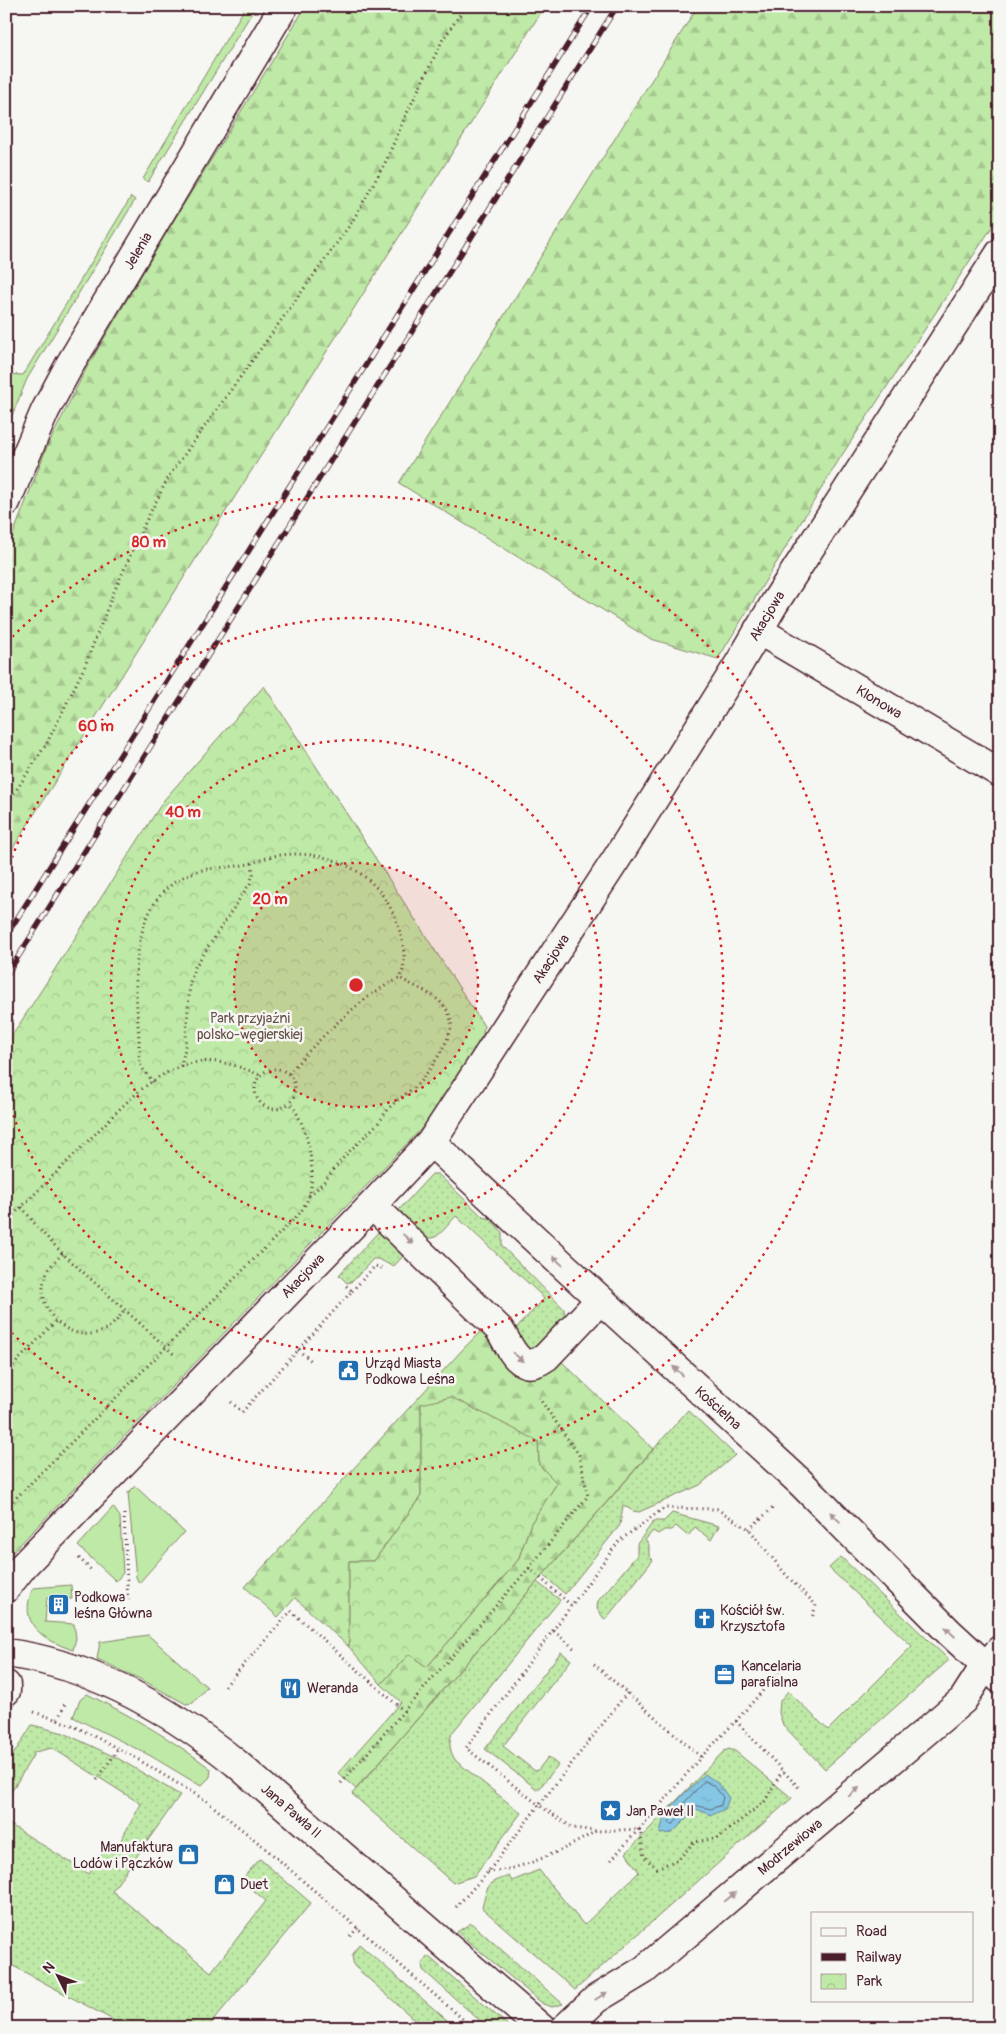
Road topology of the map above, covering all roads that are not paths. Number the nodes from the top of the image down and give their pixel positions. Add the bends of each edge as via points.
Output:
1 (284, 6) edge
2 (1000, 254) edge
3 (6, 502) edge
4 (758, 630) junction
5 (1000, 773) edge
6 (431, 1142) junction
7 (372, 1205) junction
8 (600, 1300) junction
9 (6, 1588) edge
10 (6, 1653) edge
11 (995, 1665) edge
12 (6, 1685) edge
13 (6, 1691) edge
14 (541, 2028) edge
15 (565, 2028) edge

1 - 3 street, Jelenia via 69,366
2 - 4 street, Akacjowa
4 - 5 street, Klonowa
4 - 6 street, Akacjowa via 618,858
6 - 7 street, Akacjowa
8 -> 6 street, Kościelna
7 -> 8 street via 499,1329 511,1352 522,1362 534,1363 546,1357
7 - 9 street, Akacjowa via 24,1565
11 -> 8 street, Kościelna
10 - 14 street, Jana Pawła II via 44,1659 97,1677 197,1733 236,1763
15 -> 11 street, Modrzewiowa via 596,1999 644,1970 825,1818 963,1700
12 - 13 street

